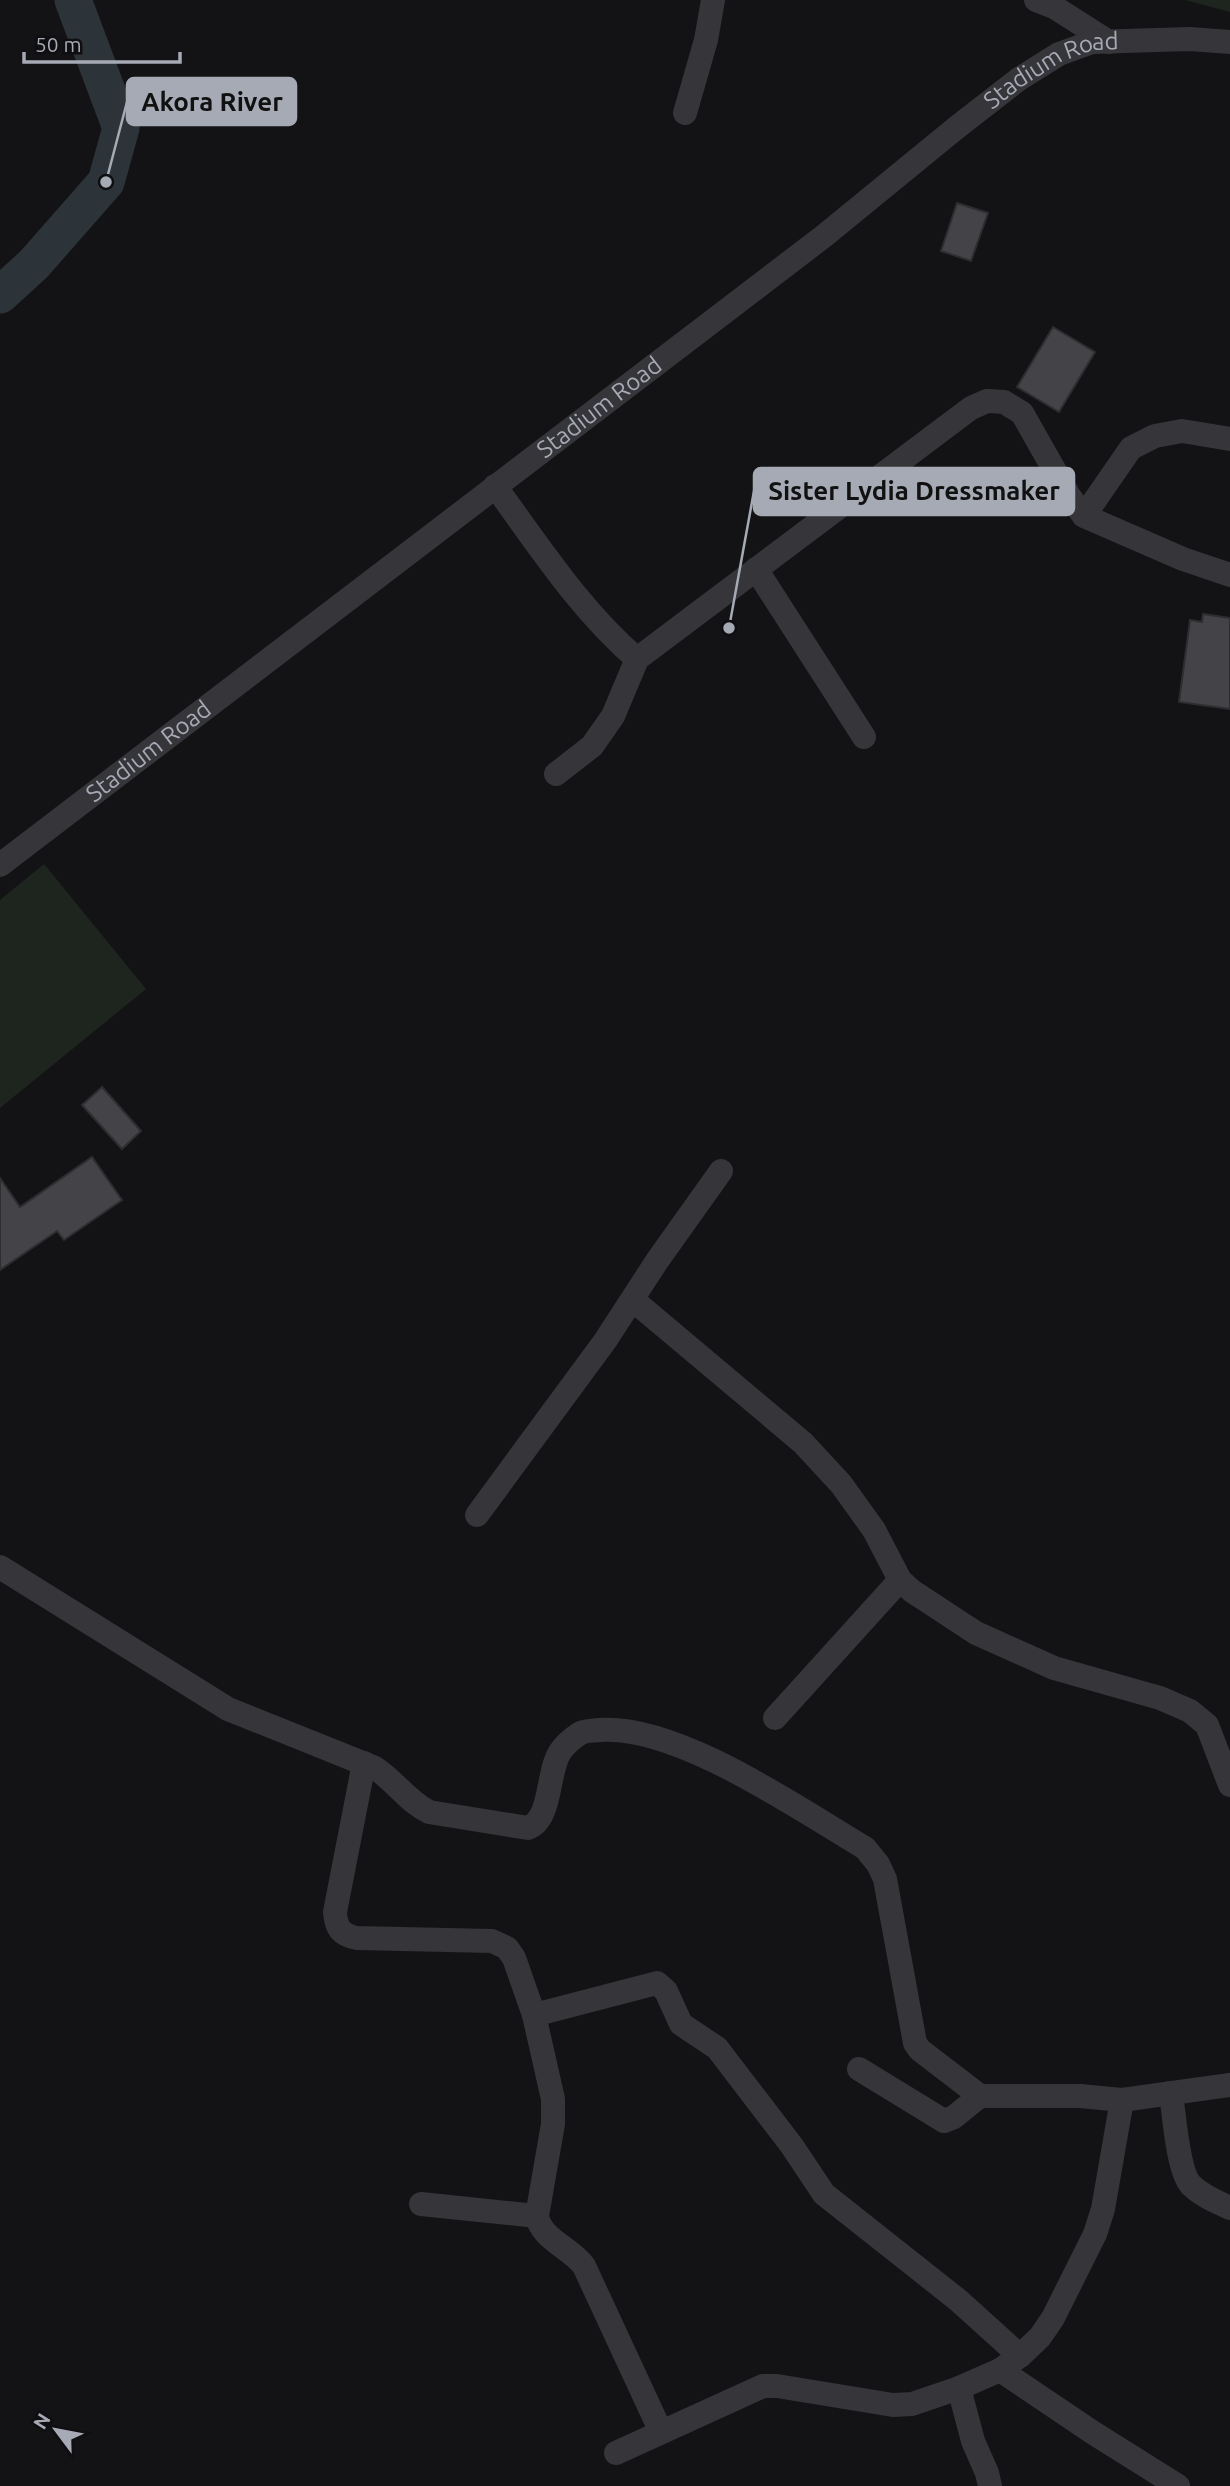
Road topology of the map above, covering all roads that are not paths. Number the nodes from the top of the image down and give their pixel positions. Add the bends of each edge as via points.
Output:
1 (713, 0) edge
2 (1036, 0) edge
3 (1109, 42) junction
4 (1230, 42) edge
5 (685, 113) dead end
6 (1230, 439) edge
7 (495, 486) junction
8 (1084, 516) junction
9 (756, 569) junction
10 (1230, 575) edge
11 (637, 659) junction
12 (864, 737) dead end
13 (556, 774) dead end
14 (0, 865) edge
15 (721, 1171) dead end
16 (633, 1300) junction
17 (477, 1515) dead end
18 (0, 1567) edge
19 (900, 1580) junction
20 (775, 1718) dead end
21 (364, 1763) junction
22 (1230, 1785) edge
23 (534, 2015) junction
24 (859, 2069) dead end
25 (1230, 2085) edge
26 (1171, 2093) junction
27 (980, 2096) junction
28 (1122, 2100) junction
29 (421, 2204) dead end
30 (1230, 2208) edge
31 (537, 2216) junction
32 (1010, 2363) junction
33 (959, 2388) junction
34 (661, 2432) junction
35 (616, 2453) dead end
36 (990, 2486) edge
37 (1178, 2486) edge

1 - 5 street
2 - 3 street
3 - 4 street, Stadium Road
3 - 7 street, Stadium Road via 1076,46 1019,79 824,236
6 - 8 street via 1182,431 1155,436 1131,448
7 - 11 street via 571,590
7 - 14 street, Stadium Road
8 - 9 street via 1022,413 1004,402 986,401
8 - 10 street
9 - 11 street
9 - 12 street
11 - 13 street via 613,716 592,746
15 - 16 street
16 - 17 street
16 - 19 street via 803,1443 841,1484 874,1530
18 - 21 street via 228,1709
19 - 20 street
19 - 22 street via 976,1633 1054,1668 1190,1711 1207,1725
21 - 23 street via 335,1912 339,1931 357,1938 499,1944 514,1958
21 - 27 street via 385,1774 415,1805 429,1812 528,1828 542,1815 559,1753 581,1732 619,1728 677,1745 737,1772 865,1848 878,1864 885,1879 915,2043
23 - 31 street via 555,2111
23 - 32 street via 657,1983 666,1991 681,2024 716,2048 824,2194 958,2300
24 - 27 street via 944,2121
25 - 26 street
26 - 28 street
26 - 30 street via 1180,2159 1189,2184
27 - 28 street
28 - 32 street via 1095,2234 1053,2318 1040,2337
29 - 31 street
31 - 34 street via 543,2231 584,2266
32 - 33 street
32 - 37 street via 1092,2432
33 - 34 street via 912,2404 893,2405 763,2386
33 - 36 street
34 - 35 street

